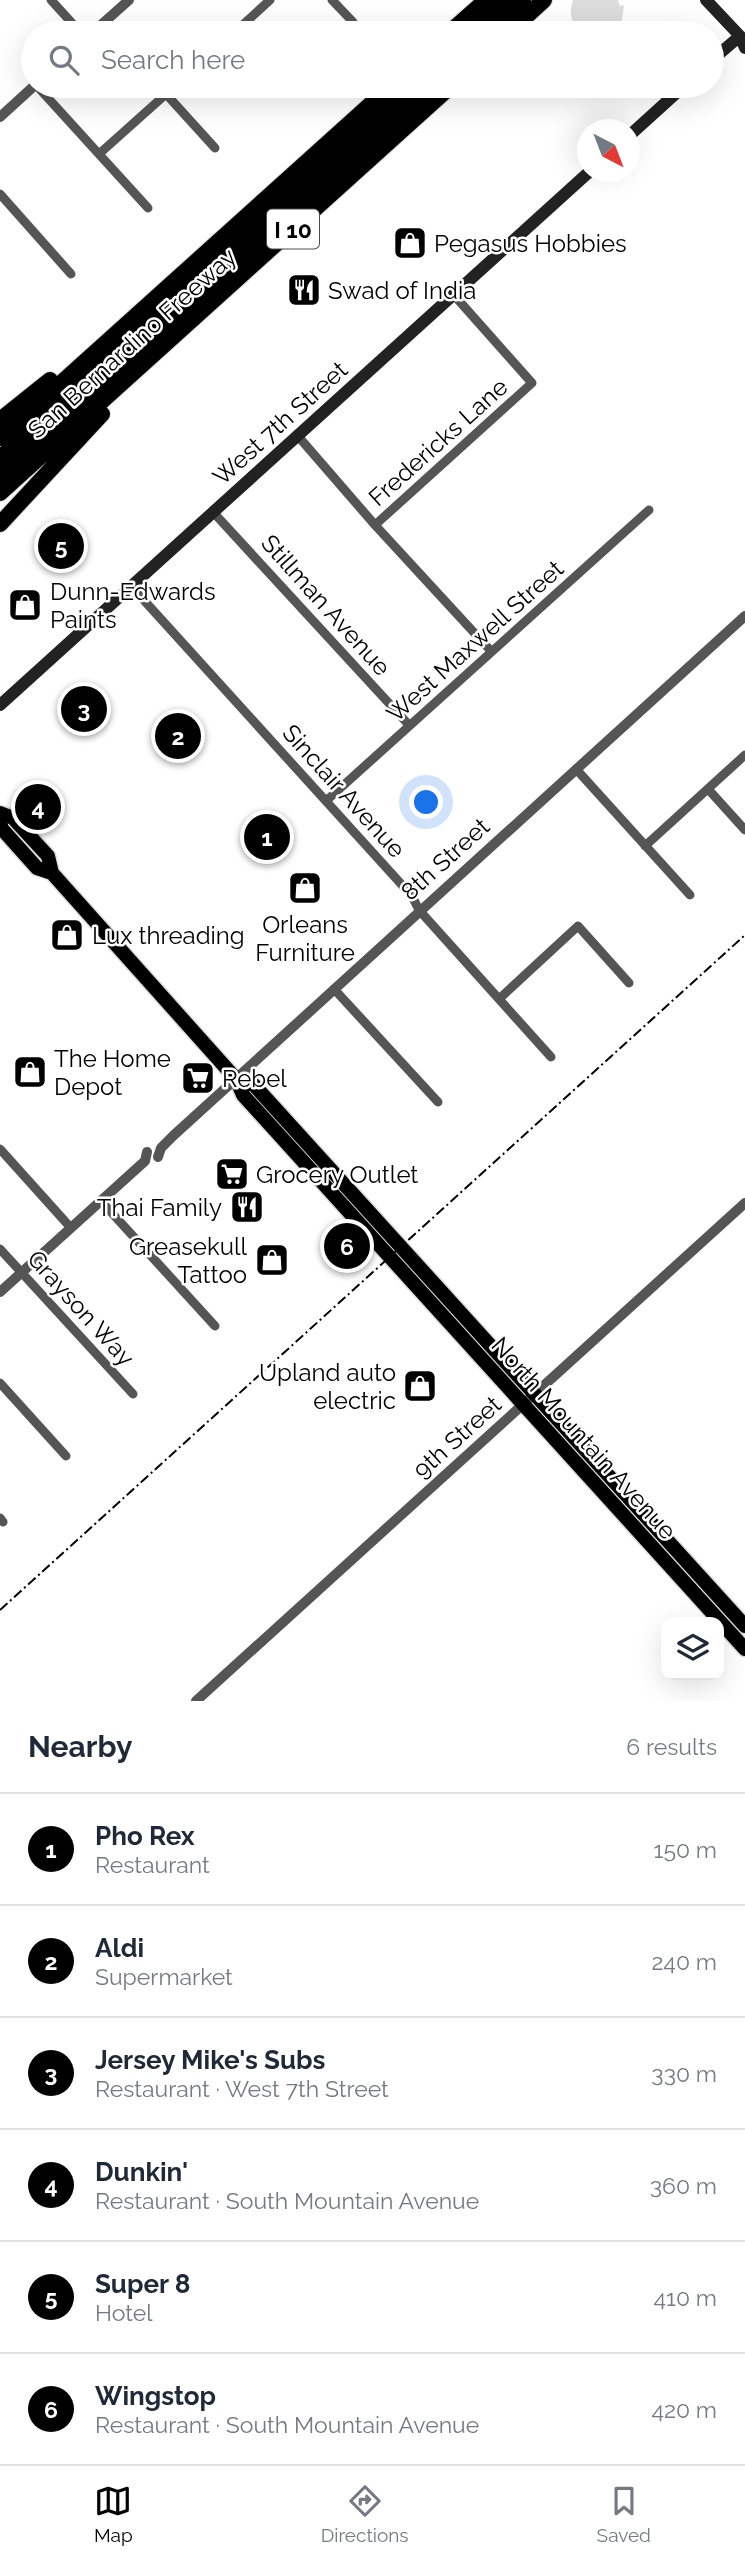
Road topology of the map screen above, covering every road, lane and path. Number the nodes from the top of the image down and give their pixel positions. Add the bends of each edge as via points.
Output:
1 (51, 0) edge
2 (129, 0) edge
3 (270, 0) edge
4 (332, 0) edge
5 (486, 0) edge
6 (503, 0) edge
7 (523, 0) edge
8 (544, 0) edge
9 (706, 0) edge
10 (70, 21) edge
11 (105, 21) edge
12 (247, 21) edge
13 (352, 21) edge
14 (462, 21) edge
15 (479, 21) edge
16 (499, 21) edge
17 (521, 21) edge
18 (743, 35) edge
19 (745, 48) edge
20 (724, 50) edge
21 (22, 98) edge
22 (47, 98) edge
23 (162, 98) edge
24 (170, 98) edge
25 (378, 98) edge
26 (396, 98) edge
27 (416, 98) edge
28 (438, 98) edge
29 (671, 98) edge
30 (0, 117) edge
31 (640, 125) edge
32 (215, 148) dead end
33 (99, 154) junction
34 (578, 182) edge
35 (0, 194) edge
36 (148, 208) dead end
37 (71, 274) dead end
38 (453, 294) junction
39 (135, 371) junction
40 (69, 395) junction
41 (3, 430) edge
42 (297, 435) junction
43 (0, 458) edge
44 (2, 485) edge
45 (649, 510) dead end
46 (213, 512) junction
47 (0, 524) edge
48 (375, 525) junction
49 (131, 586) junction
50 (745, 616) edge
51 (491, 651) junction
52 (0, 705) edge
53 (409, 725) junction
54 (745, 755) edge
55 (576, 769) junction
56 (708, 789) junction
57 (327, 801) junction
58 (0, 813) edge
59 (0, 824) edge
60 (745, 830) edge
61 (645, 846) junction
62 (52, 873) junction
63 (690, 895) dead end
64 (419, 910) junction
65 (629, 983) dead end
66 (334, 989) junction
67 (499, 999) junction
68 (551, 1057) dead end
69 (236, 1079) junction
70 (438, 1102) dead end
71 (277, 1132) junction
72 (0, 1149) edge
73 (317, 1155) junction
74 (310, 1169) junction
75 (101, 1201) junction
76 (745, 1203) edge
77 (384, 1227) junction
78 (71, 1228) junction
79 (0, 1249) edge
80 (23, 1272) junction
81 (404, 1273) junction
82 (0, 1292) edge
83 (461, 1314) junction
84 (449, 1324) junction
85 (215, 1326) dead end
86 (496, 1351) junction
87 (0, 1383) edge
88 (133, 1394) dead end
89 (535, 1395) junction
90 (523, 1405) junction
91 (66, 1456) dead end
92 (609, 1488) junction
93 (683, 1581) junction
94 (732, 1611) junction
95 (745, 1626) edge
96 (727, 1629) junction
97 (745, 1634) edge
98 (745, 1649) edge
99 (196, 1701) edge

1 - 10 street
2 - 11 street
3 - 12 street
4 - 13 street
5 - 14 highway
6 - 15 highway
7 - 16 highway
8 - 17 highway
9 - 18 main road
18 - 19 main road
18 - 20 main road
21 - 30 street
22 - 33 street
23 - 33 street
24 - 32 street
25 - 41 highway, San Bernardino Freeway / I 10 via 160,295 117,320
26 - 40 highway
27 - 44 highway via 67,417
28 - 39 highway, San Bernardino Freeway / I 10
29 - 31 main road
33 - 36 street
34 - 38 main road, West 7th Street
35 - 37 street
38 - 42 main road, West 7th Street
38 - 48 street, Fredericks Lane via 532,383
39 - 44 highway, San Bernardino Freeway / I 10
39 - 47 highway via 119,398
40 - 41 highway
40 - 43 highway
42 - 46 main road, West 7th Street
42 - 48 street
45 - 51 street, West Maxwell Street
46 - 49 main road, West 7th Street
46 - 53 street, Stillman Avenue
48 - 51 street
49 - 52 main road, West 7th Street
49 - 57 street, Sinclair Avenue
50 - 55 street, 8th Street
51 - 53 street, West Maxwell Street
53 - 57 street, West Maxwell Street
54 - 56 street
55 - 61 street
55 - 64 street, 8th Street
56 - 60 street
56 - 61 street
57 - 64 street, Sinclair Avenue via 412,896
58 - 62 main road via 13,818 48,856
59 - 62 main road via 37,868
61 - 63 street
62 - 69 main road
64 - 66 street, 8th Street
64 - 67 street, Sinclair Avenue
65 - 67 street via 578,926
66 - 69 street, 8th Street
66 - 70 street
67 - 68 street, Sinclair Avenue
69 - 71 main road via 243,1095
69 - 73 main road via 254,1085
69 - 75 street, 8th Street via 174,1135 166,1135 152,1155 128,1170 126,1179
71 - 73 main road via 307,1154
71 - 74 main road, North Mountain Avenue
72 - 78 street
73 - 77 main road
74 - 77 main road via 320,1167 367,1219
74 - 81 main road, North Mountain Avenue
75 - 78 street, 8th Street
75 - 85 street
76 - 89 street, 9th Street
77 - 83 main road, North Mountain Avenue
78 - 80 street, 8th Street
79 - 80 street, Grayson Way
80 - 82 street, 8th Street
80 - 88 street, Grayson Way
81 - 83 main road via 425,1285 451,1313
81 - 84 main road, North Mountain Avenue
83 - 86 main road, North Mountain Avenue
84 - 86 main road via 460,1322
84 - 90 main road, North Mountain Avenue
86 - 89 main road, North Mountain Avenue
87 - 91 street
89 - 90 street, 9th Street
89 - 92 main road, North Mountain Avenue
90 - 92 main road, North Mountain Avenue
90 - 99 street, 9th Street
92 - 93 main road, North Mountain Avenue
92 - 94 main road, North Mountain Avenue via 666,1539
93 - 94 main road via 703,1592 721,1611
93 - 96 main road, North Mountain Avenue
94 - 95 main road, North Mountain Avenue
96 - 97 main road
96 - 98 main road, North Mountain Avenue

